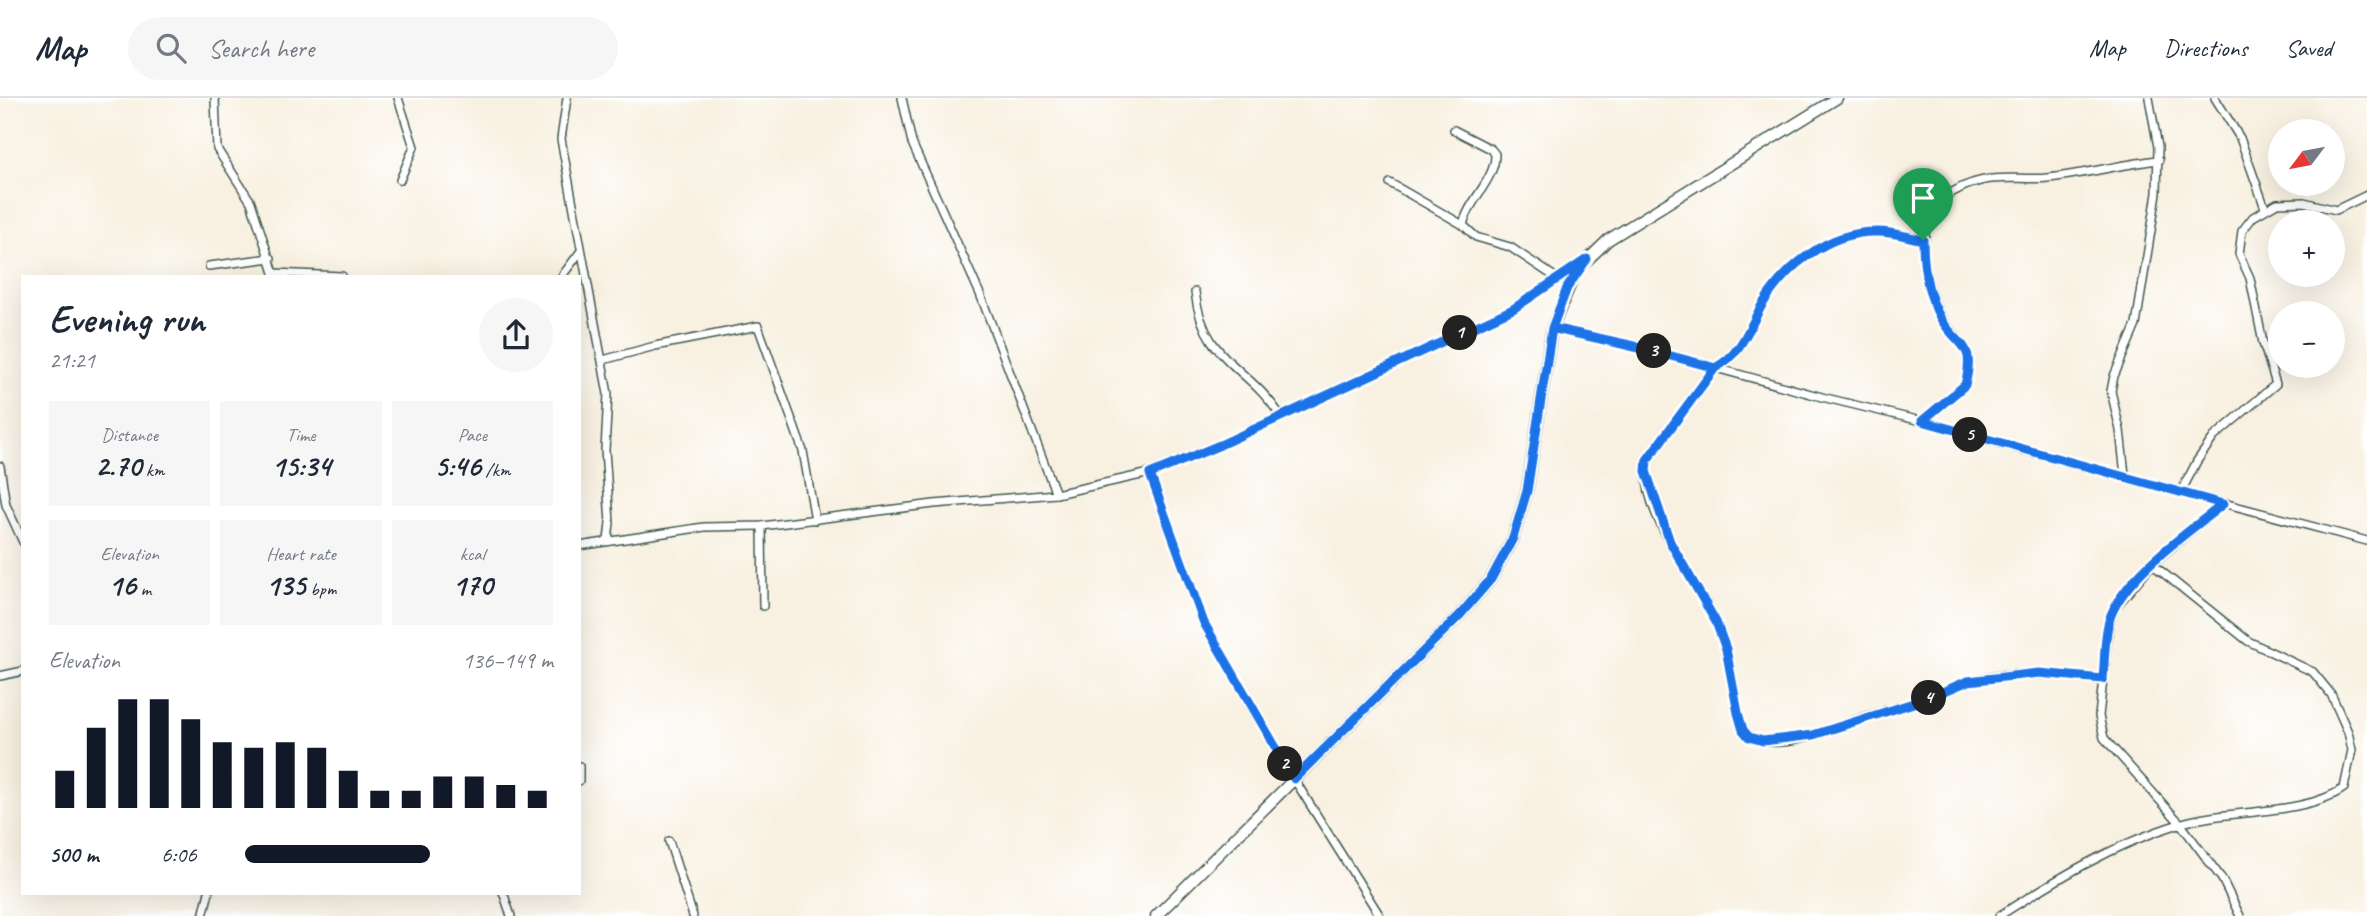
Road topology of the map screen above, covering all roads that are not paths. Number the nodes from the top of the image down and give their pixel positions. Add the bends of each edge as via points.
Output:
1 (215, 98) edge
2 (398, 98) edge
3 (566, 98) edge
4 (902, 98) edge
5 (1837, 98) edge
6 (2149, 98) edge
7 (2214, 98) edge
8 (1454, 130) dead end
9 (2159, 160) junction
10 (400, 180) dead end
11 (1390, 183) dead end
12 (2367, 195) edge
13 (2265, 208) junction
14 (1463, 225) junction
15 (1923, 240) junction
16 (580, 252) junction
17 (271, 258) junction
18 (1587, 259) junction
19 (209, 266) dead end
20 (275, 275) edge
21 (563, 275) edge
22 (1558, 279) junction
23 (1195, 292) dead end
24 (1552, 328) junction
25 (603, 360) junction
26 (1715, 368) junction
27 (1280, 415) junction
28 (1922, 421) junction
29 (0, 466) edge
30 (1150, 474) junction
31 (2125, 475) junction
32 (1, 480) edge
33 (2181, 492) junction
34 (1056, 494) junction
35 (2223, 504) junction
36 (815, 520) junction
37 (762, 526) junction
38 (21, 538) edge
39 (608, 540) junction
40 (2367, 541) edge
41 (581, 546) edge
42 (2152, 564) junction
43 (763, 606) dead end
44 (21, 671) edge
45 (0, 676) edge
46 (2103, 679) junction
47 (1294, 779) junction
48 (2180, 823) junction
49 (669, 841) dead end
50 (208, 895) edge
51 (504, 895) edge
52 (1160, 914) edge
53 (203, 916) edge
54 (512, 916) edge
55 (693, 916) edge
56 (1380, 916) edge
57 (1999, 916) edge
58 (2240, 916) edge

1 - 17 street via 217,149 251,202
2 - 10 street via 414,146
3 - 16 street via 561,139
4 - 34 street via 912,143 980,294
5 - 18 main road via 1608,240
6 - 9 street
7 - 13 street via 2240,138
8 - 14 street via 1495,155
9 - 15 street via 1965,186 1938,203
9 - 31 street via 2136,325 2111,391
11 - 14 street
12 - 13 street via 2336,210 2288,201
13 - 33 street via 2242,231 2239,254 2250,278 2276,384 2214,437
14 - 22 street via 1476,237 1510,247
15 - 26 street via 1875,232 1826,243 1801,259 1780,281 1738,350
15 - 28 street via 1927,279 1936,307 1970,355 1965,385
16 - 21 street
16 - 25 street
17 - 19 street
17 - 20 street
18 - 22 street
18 - 24 main road via 1567,288
22 - 27 street via 1513,309
23 - 27 street via 1205,333 1214,347
24 - 26 street
24 - 47 main road via 1527,491 1513,538 1491,579
25 - 36 street via 758,326 803,451
25 - 39 street via 608,394
26 - 28 street
26 - 46 street via 1647,460 1646,471 1670,542 1716,622 1738,713 1749,737 1763,741 1813,735 1968,681 2039,673
27 - 30 street
28 - 31 street
29 - 32 street
30 - 34 street
30 - 47 street via 1204,623
31 - 33 street
32 - 38 street
33 - 35 street
34 - 36 street
35 - 40 street
35 - 42 street
36 - 37 street
37 - 39 street via 704,527
37 - 43 street
39 - 41 street
42 - 46 street via 2110,616
42 - 48 street via 2248,641 2313,672 2331,694 2352,750 2344,788 2336,793
44 - 45 street
46 - 48 street via 2099,716 2104,738
47 - 52 main road
47 - 56 street
48 - 57 street via 2105,853
48 - 58 street via 2222,879
49 - 55 street
50 - 53 street
51 - 54 street

